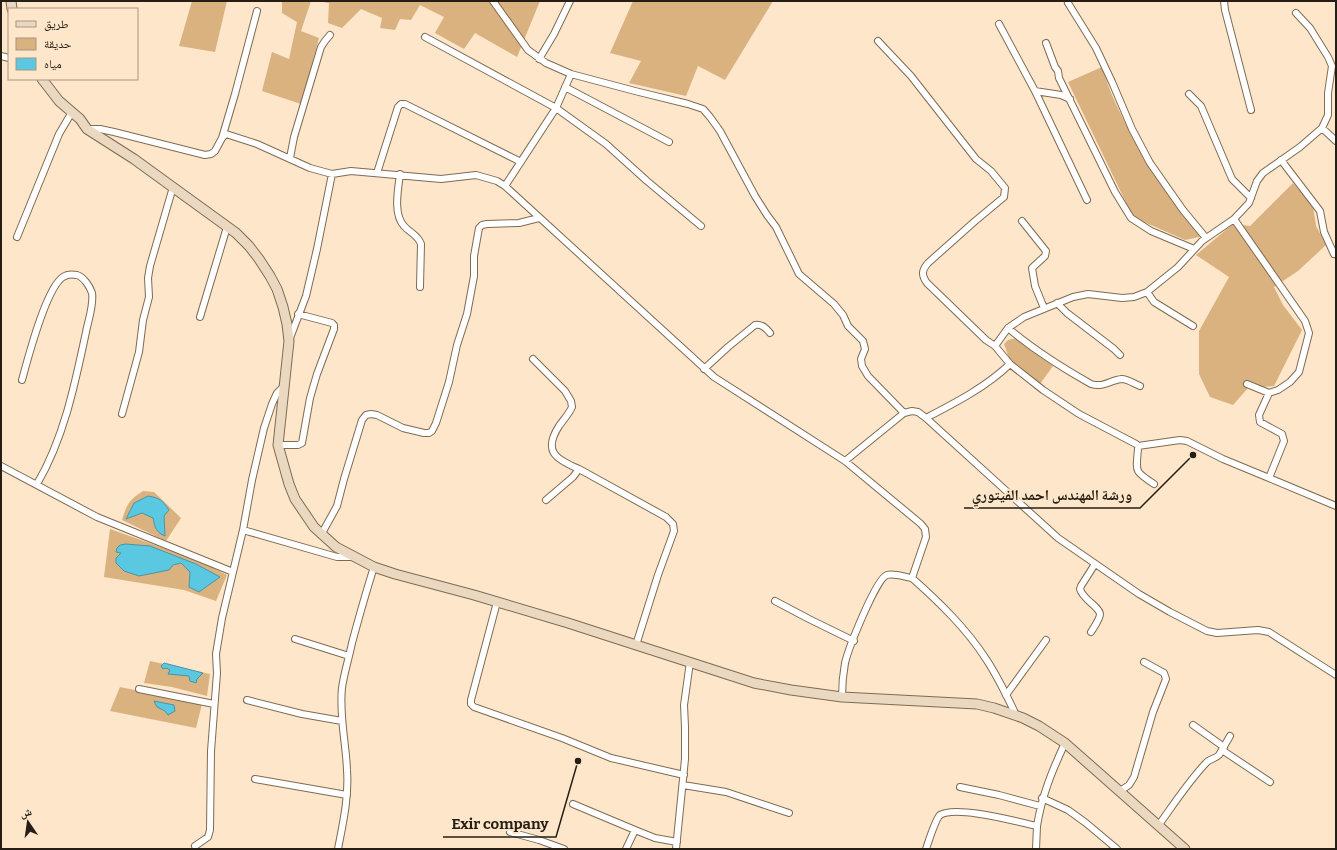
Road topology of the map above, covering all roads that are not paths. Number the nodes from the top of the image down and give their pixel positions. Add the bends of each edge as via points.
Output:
1 (493, 1) edge
2 (570, 1) edge
3 (1224, 1) edge
4 (1068, 3) dead end
5 (257, 11) dead end
6 (1296, 14) dead end
7 (999, 24) dead end
8 (330, 35) dead end
9 (425, 37) dead end
10 (878, 41) dead end
11 (1046, 43) dead end
12 (539, 59) junction
13 (1334, 65) edge
14 (571, 74) junction
15 (43, 80) edge
16 (565, 86) junction
17 (1034, 91) junction
18 (1189, 94) dead end
19 (1070, 99) junction
20 (556, 108) junction
21 (1251, 110) dead end
22 (72, 112) junction
23 (1322, 128) junction
24 (87, 129) junction
25 (222, 138) junction
26 (1336, 141) edge
27 (669, 142) dead end
28 (290, 158) junction
29 (1281, 160) junction
30 (521, 162) junction
31 (377, 173) junction
32 (332, 174) junction
33 (400, 174) junction
34 (505, 186) junction
35 (173, 187) junction
36 (1251, 198) junction
37 (1087, 200) dead end
38 (539, 218) junction
39 (1234, 219) junction
40 (1022, 221) dead end
41 (701, 226) dead end
42 (227, 227) junction
43 (17, 237) dead end
44 (1206, 238) junction
45 (1194, 249) junction
46 (1334, 254) dead end
47 (420, 287) dead end
48 (1147, 292) junction
49 (1057, 303) junction
50 (1044, 308) junction
51 (298, 314) junction
52 (200, 317) dead end
53 (1193, 326) dead end
54 (1008, 328) junction
55 (770, 333) dead end
56 (289, 341) junction
57 (995, 346) junction
58 (1120, 355) dead end
59 (533, 359) dead end
60 (1010, 364) junction
61 (704, 369) junction
62 (22, 380) dead end
63 (1247, 384) dead end
64 (1140, 386) dead end
65 (283, 387) junction
66 (1270, 393) junction
67 (904, 413) junction
68 (122, 414) dead end
69 (926, 418) junction
70 (278, 445) junction
71 (1138, 446) junction
72 (845, 461) junction
73 (1, 466) edge
74 (579, 469) junction
75 (1269, 478) junction
76 (37, 484) junction
77 (1154, 484) dead end
78 (546, 500) dead end
79 (1336, 506) edge
80 (244, 530) junction
81 (321, 535) junction
82 (355, 557) junction
83 (1095, 564) junction
84 (374, 567) junction
85 (233, 572) junction
86 (912, 578) junction
87 (775, 601) dead end
88 (497, 602) junction
89 (1092, 632) dead end
90 (295, 639) dead end
91 (1046, 640) dead end
92 (854, 641) junction
93 (636, 645) junction
94 (349, 656) junction
95 (690, 662) junction
96 (1144, 662) dead end
97 (1336, 675) edge
98 (139, 689) dead end
99 (1006, 694) junction
100 (842, 697) junction
101 (247, 700) dead end
102 (214, 704) junction
103 (1016, 715) junction
104 (342, 721) junction
105 (1192, 725) dead end
106 (1230, 736) dead end
107 (1065, 743) junction
108 (1223, 748) junction
109 (684, 776) junction
110 (255, 779) dead end
111 (1270, 782) dead end
112 (683, 785) junction
113 (960, 787) dead end
114 (1120, 791) junction
115 (346, 795) junction
116 (1042, 798) junction
117 (573, 804) dead end
118 (1040, 806) junction
119 (789, 813) dead end
120 (1038, 826) junction
121 (1158, 826) junction
122 (635, 830) junction
123 (510, 832) dead end
124 (195, 846) dead end
125 (677, 846) edge
126 (338, 849) edge
127 (564, 849) edge
128 (626, 849) edge
129 (926, 849) edge
130 (1036, 849) edge
131 (1117, 849) edge
132 (1185, 849) edge

1 - 12 street via 524,45
2 - 12 street
3 - 21 street
4 - 44 street via 1096,48 1150,163
5 - 25 street
6 - 13 street via 1310,28
7 - 17 street
8 - 28 street via 321,47
9 - 20 street
10 - 57 street via 911,76 976,159 991,171 1005,188 1004,197 928,263 922,273 927,283
11 - 19 street
12 - 14 street
13 - 23 street via 1328,94 1328,115
14 - 16 street
14 - 67 street via 688,104 703,109 710,116 755,196 776,227 799,274 834,304 848,326 863,341 866,349 861,359 862,366 868,376
15 - 22 main road via 59,101
16 - 20 street
16 - 27 street
17 - 19 street
17 - 37 street
18 - 36 street via 1201,106 1232,179
19 - 45 street via 1115,192 1131,218 1151,231
20 - 30 street
20 - 41 street via 606,144
22 - 24 main road
22 - 43 street via 59,134
23 - 26 street
23 - 29 street
24 - 25 street via 114,132 204,156 216,151
24 - 35 main road
25 - 28 street via 226,134
28 - 32 street via 310,168
29 - 36 street via 1259,176
29 - 46 street via 1320,210 1324,232
30 - 31 street via 401,104
30 - 34 street
31 - 32 street via 351,171
31 - 33 street
32 - 51 street via 306,296
33 - 34 street via 441,179 476,176 497,181
33 - 47 street via 397,196 399,221 419,239 421,244
34 - 38 street
35 - 42 main road
35 - 68 street via 150,266 149,297 139,352
36 - 39 street
38 - 61 street
38 - 81 street via 519,223 487,224 479,228 467,314 436,423 429,433 424,433 404,428 377,415 366,416 362,420 337,506
39 - 44 street
39 - 66 street via 1308,328 1308,340 1299,372 1290,382
40 - 50 street via 1046,251 1045,256 1032,268
42 - 52 street
42 - 56 main road via 249,246 270,276 283,307
44 - 45 street
45 - 48 street via 1178,267
48 - 49 street via 1122,298 1088,294
48 - 53 street via 1154,302
49 - 50 street
49 - 58 street
50 - 54 street
51 - 56 street
51 - 70 street via 332,323 334,329 310,398 302,443 298,446
54 - 57 street
54 - 64 street via 1056,364 1091,384 1097,386 1123,379
55 - 61 street via 764,326 755,325
56 - 65 main road
57 - 60 street
59 - 74 street via 568,396 572,407 552,437 553,451 563,463
60 - 69 street via 971,393
60 - 71 street via 1079,414
61 - 72 street
62 - 76 street via 47,300 58,281 64,276 80,276 92,294 90,314 66,416 48,466
63 - 66 street
65 - 70 main road
65 - 80 street via 277,393 264,428
66 - 75 street via 1259,415 1260,422 1282,434 1284,441
67 - 69 street via 918,412
67 - 72 street
69 - 83 street via 1058,538
70 - 81 main road via 295,499
71 - 75 street via 1187,440 1223,459
71 - 77 street via 1137,471
72 - 86 street via 925,529 926,537
73 - 76 street
74 - 78 street
74 - 93 street via 666,517 674,526
75 - 79 street
76 - 85 street via 97,516
80 - 82 street via 337,557
80 - 85 street
81 - 82 main road
82 - 84 main road
83 - 89 street via 1080,589 1084,598 1100,613
83 - 97 street via 1139,594 1199,628 1217,633 1258,630 1269,632
84 - 88 main road
84 - 94 street
85 - 102 street via 216,654
86 - 92 street via 892,574 883,577 867,606
86 - 99 street via 942,605 967,634 986,658
87 - 92 street
88 - 93 main road
88 - 109 street via 471,704 474,707 611,758
90 - 94 street
91 - 99 street
92 - 100 street via 846,662
93 - 95 main road
94 - 104 street via 342,688
95 - 100 main road via 754,683
95 - 109 street via 684,705
96 - 114 street via 1164,672 1166,680 1153,712 1134,776 1129,785
98 - 102 street
99 - 103 street
100 - 103 main road via 961,702
101 - 104 street
102 - 124 street via 210,830 208,837
103 - 107 main road
104 - 115 street via 348,772
105 - 108 street
106 - 108 street
107 - 114 main road
107 - 116 street
108 - 111 street
108 - 121 street via 1216,758 1207,762 1192,779
109 - 112 street
110 - 115 street
112 - 119 street via 726,792
112 - 125 street
113 - 118 street
114 - 121 main road
115 - 126 street
116 - 118 street
116 - 131 street via 1068,810
117 - 122 street
118 - 120 street
120 - 129 street via 980,814 939,815
120 - 130 street
121 - 132 main road
122 - 125 street
122 - 128 street
123 - 127 street

